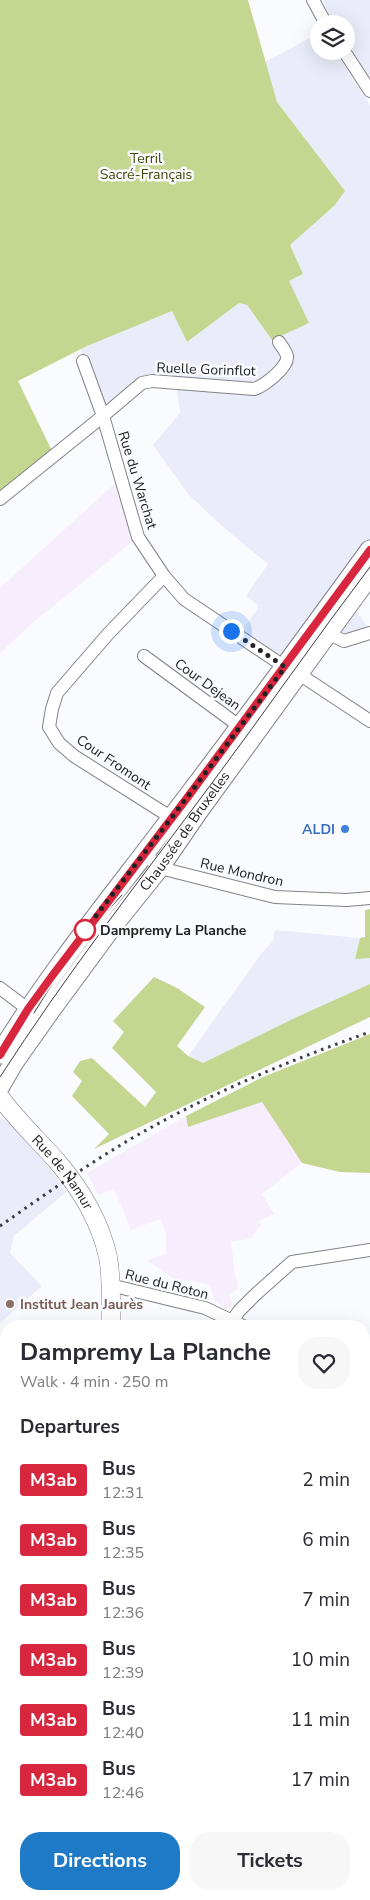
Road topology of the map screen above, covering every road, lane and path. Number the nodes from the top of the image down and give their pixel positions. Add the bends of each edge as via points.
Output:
1 (313, 0) edge
2 (321, 15) edge
3 (350, 60) edge
4 (370, 91) edge
5 (278, 342) dead end
6 (83, 361) dead end
7 (103, 416) junction
8 (0, 499) edge
9 (370, 550) edge
10 (370, 575) edge
11 (164, 576) junction
12 (320, 630) junction
13 (370, 633) edge
14 (144, 656) dead end
15 (291, 670) junction
16 (370, 721) edge
17 (247, 732) junction
18 (172, 818) junction
19 (144, 854) junction
20 (160, 867) junction
21 (370, 898) edge
22 (0, 988) edge
23 (28, 1009) junction
24 (42, 1022) junction
25 (0, 1054) edge
26 (0, 1086) edge
27 (0, 1097) edge
28 (8, 1117) edge
29 (370, 1250) edge
30 (110, 1285) junction
31 (111, 1320) edge
32 (229, 1320) edge
33 (239, 1320) edge

1 - 2 street
3 - 4 street
5 - 7 street, Ruelle Gorinflot via 287,356 286,365 262,386 254,389 152,381 142,383
6 - 7 street, Rue du Warchat
7 - 8 street
7 - 11 street, Rue du Warchat via 138,537
9 - 12 main road, Chaussée de Bruxelles
10 - 12 main road, Chaussée de Bruxelles
11 - 15 street, Rue du Warchat via 184,599
11 - 18 street, Cour Fromont via 57,693 50,727 59,743 74,756
12 - 13 street via 344,641
12 - 15 main road, Chaussée de Bruxelles
14 - 17 street, Cour Dejean
15 - 16 street, Rue du Warchat
15 - 17 main road, Chaussée de Bruxelles
17 - 18 main road, Chaussée de Bruxelles
17 - 20 main road, Chaussée de Bruxelles
18 - 19 main road, Chaussée de Bruxelles
19 - 20 street, Rue Mondron
19 - 23 main road, Chaussée de Bruxelles
20 - 21 street, Rue Mondron via 275,897
20 - 24 main road, Chaussée de Bruxelles
22 - 23 street
23 - 24 street
23 - 25 main road, Chaussée de Bruxelles
24 - 26 main road, Chaussée de Bruxelles
27 - 28 main road, Rue de Namur
28 - 30 main road, Rue de Namur via 66,1173 86,1202 98,1224 108,1257
29 - 33 street via 292,1262 250,1300
30 - 31 main road, Rue de Namur
30 - 32 street, Rue du Roton via 205,1308

